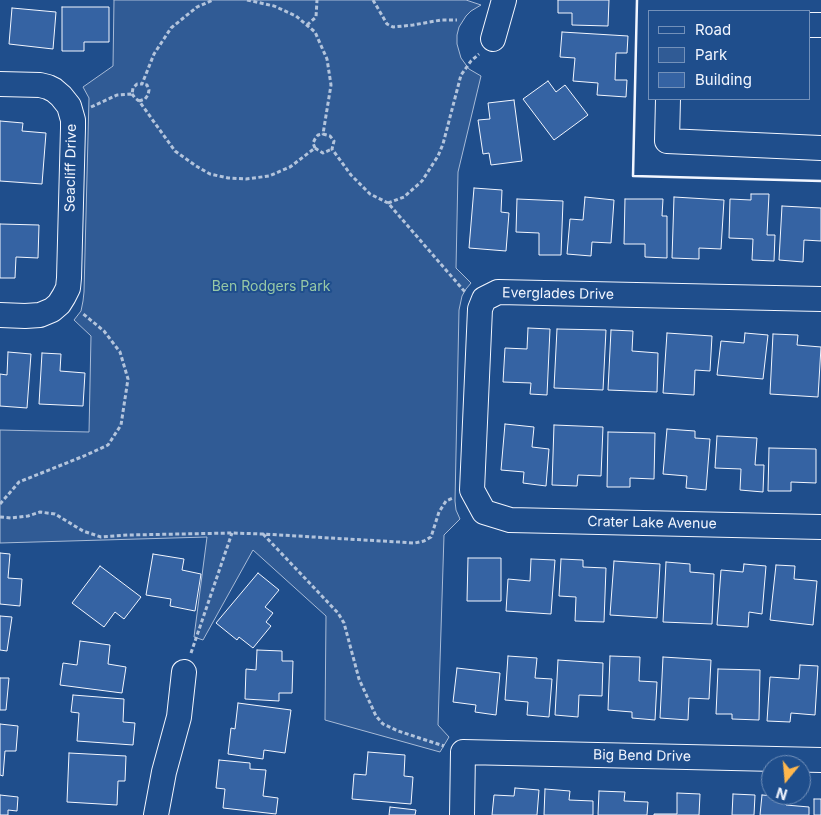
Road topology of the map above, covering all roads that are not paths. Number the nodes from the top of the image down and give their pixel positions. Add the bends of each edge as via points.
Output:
1 (504, 0) edge
2 (494, 39) road end
3 (0, 84) edge
4 (668, 100) edge
5 (821, 148) edge
6 (821, 299) edge
7 (0, 315) edge
8 (484, 512) joint
9 (821, 527) edge
10 (184, 672) road end
11 (821, 760) edge
12 (156, 815) edge
13 (462, 815) edge

1 - 2 street
3 - 7 street, Seacliff Drive via 40,85 54,90 69,106 73,128 68,288 59,304 40,315
4 - 5 street via 667,141
6 - 8 street, Everglades Drive via 498,292 484,298 480,309 472,490
8 - 9 street, Crater Lake Avenue via 510,520
10 - 12 street via 179,717
11 - 13 street, Big Bend Drive via 463,752

